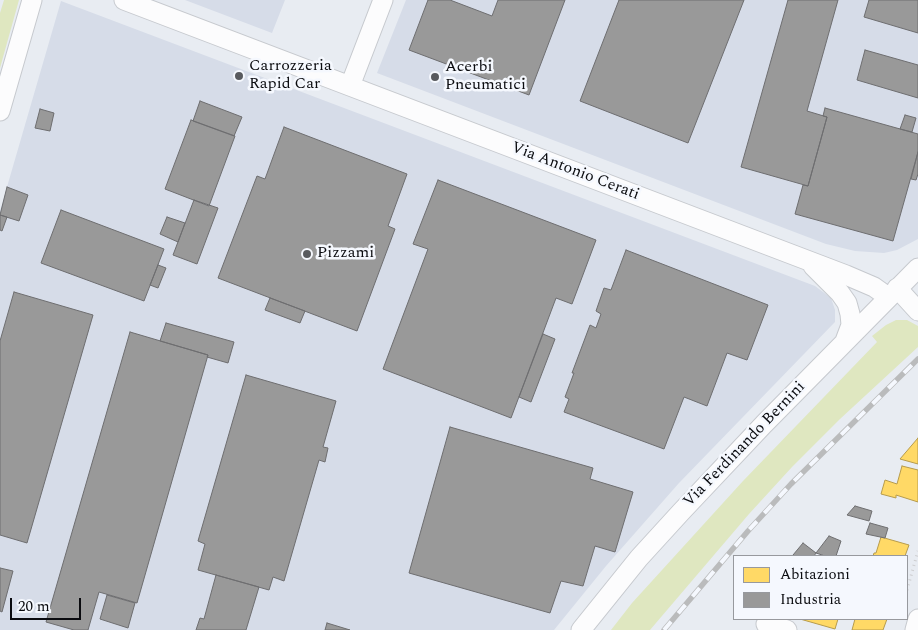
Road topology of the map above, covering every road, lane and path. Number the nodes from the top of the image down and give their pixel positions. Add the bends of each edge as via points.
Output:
1 (32, 0) edge
2 (124, 0) edge
3 (383, 0) edge
4 (350, 86) junction
5 (0, 111) edge
6 (800, 258) junction
7 (918, 268) edge
8 (893, 293) junction
9 (918, 311) edge
10 (839, 350) junction
11 (918, 551) edge
12 (908, 586) edge
13 (918, 619) edge
14 (766, 624) dead end
15 (581, 630) edge
16 (787, 630) edge
17 (915, 630) edge

1 - 5 street
2 - 4 street, Via Antonio Cerati
3 - 4 street
4 - 6 street, Via Antonio Cerati
6 - 8 street, Via Antonio Cerati
6 - 10 street, Via Antonio Cerati via 819,271 847,303 851,325
7 - 8 street, Via Ferdinando Bernini
8 - 9 street, Via Antonio Cerati
8 - 10 street, Via Ferdinando Bernini
10 - 15 street, Via Ferdinando Bernini via 681,512
11 - 12 path
13 - 17 street
14 - 16 street

